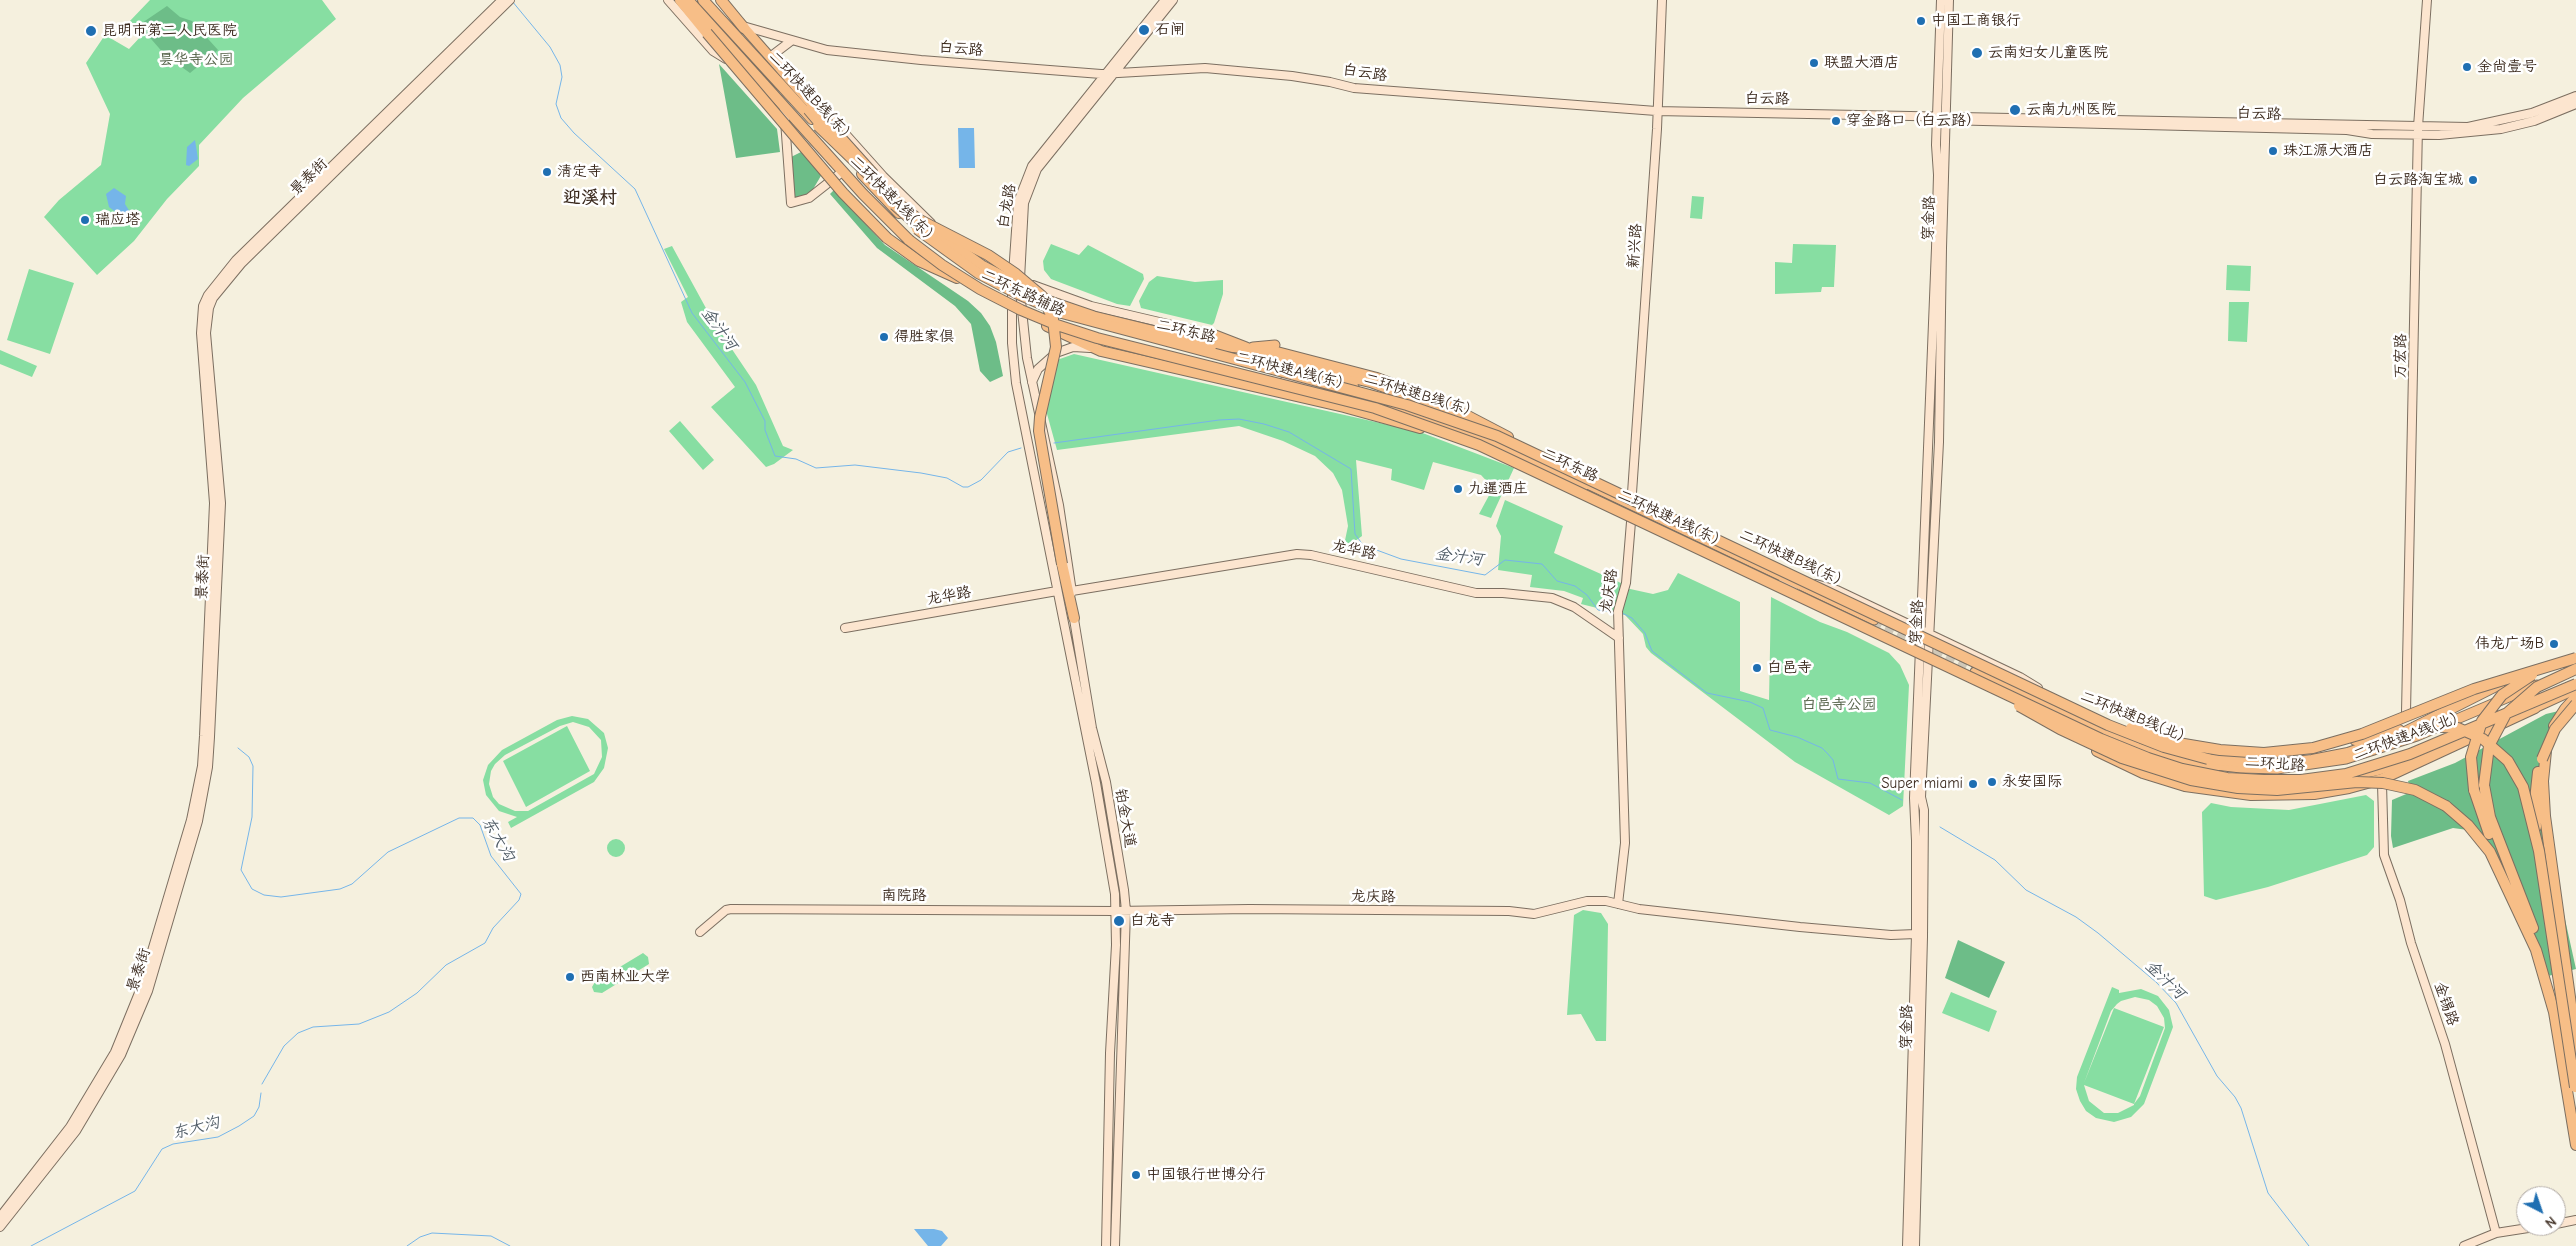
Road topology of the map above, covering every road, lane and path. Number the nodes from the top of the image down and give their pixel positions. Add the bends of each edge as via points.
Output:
1 (668, 0) edge
2 (680, 0) edge
3 (687, 0) edge
4 (704, 0) edge
5 (716, 0) edge
6 (721, 0) edge
7 (726, 0) edge
8 (1165, 0) edge
9 (1173, 0) edge
10 (1662, 0) edge
11 (1941, 0) edge
12 (1950, 0) edge
13 (2427, 0) edge
14 (504, 2) edge
15 (744, 28) junction
16 (791, 41) junction
17 (770, 57) junction
18 (775, 69) junction
19 (1109, 74) junction
20 (761, 81) junction
21 (2576, 96) edge
22 (2576, 104) edge
23 (784, 107) junction
24 (1656, 111) junction
25 (1937, 116) junction
26 (1947, 118) junction
27 (818, 126) junction
28 (2418, 132) junction
29 (842, 172) junction
30 (1016, 277) junction
31 (969, 283) junction
32 (1016, 308) junction
33 (1213, 344) junction
34 (1275, 345) dead end
35 (1094, 348) junction
36 (1248, 348) junction
37 (1156, 350) junction
38 (1271, 358) junction
39 (1032, 384) junction
40 (1347, 396) joint
41 (1036, 400) junction
42 (1021, 405) junction
43 (1400, 408) junction
44 (1531, 451) junction
45 (1502, 455) junction
46 (1632, 493) dead end
47 (1631, 522) dead end
48 (1784, 580) junction
49 (1057, 591) junction
50 (1072, 591) junction
51 (1891, 616) junction
52 (1074, 618) junction
53 (1874, 622) tunnel mouth
54 (845, 628) dead end
55 (1920, 629) junction
56 (1930, 634) junction
57 (1619, 638) junction
58 (1879, 640) junction
59 (1966, 654) junction
60 (1919, 658) junction
61 (2575, 662) edge
62 (1929, 663) junction
63 (1976, 671) tunnel mouth
64 (1957, 673) junction
65 (2021, 680) junction
66 (2576, 684) edge
67 (2576, 689) edge
68 (2576, 697) edge
69 (2576, 704) edge
70 (2535, 708) junction
71 (2063, 712) junction
72 (2406, 712) dead end
73 (2060, 729) junction
74 (2322, 746) junction
75 (1093, 754) junction
76 (2382, 784) dead end
77 (2539, 850) junction
78 (1618, 904) junction
79 (1126, 910) junction
80 (1115, 911) junction
81 (700, 932) dead end
82 (1916, 934) junction
83 (2533, 942) junction
84 (2554, 1012) junction
85 (2572, 1090) edge
86 (2576, 1145) edge
87 (0, 1217) edge
88 (0, 1227) edge
89 (2516, 1230) edge
90 (2496, 1233) junction
91 (1106, 1246) edge
92 (1115, 1246) edge
93 (1907, 1246) edge
94 (1915, 1246) edge
95 (2464, 1246) edge

1 - 20 street via 713,51
2 - 31 highway, bridge via 843,193 887,238 919,261
3 - 20 street, 二环东路辅路
3 - 45 highway, 二环快速A线(东), bridge via 880,213 928,255 980,289 1067,328 1375,408
4 - 18 main road
4 - 27 highway, 二环快速B线(东), bridge
5 - 15 main road
6 - 15 highway
7 - 15 street
8 - 19 street, 白龙路
9 - 19 street, 白龙路
10 - 24 street, 新兴路
11 - 25 street, 穿金路
12 - 26 street, 穿金路
13 - 28 street, 万宏路
14 - 87 street, 景泰街 via 236,260 203,306 200,333 214,503 202,766 191,820 142,988 116,1052 70,1127
14 - 88 street, 景泰街 via 241,264 213,298 206,333 220,503 208,766 198,821 148,991 121,1054 76,1131
15 - 16 street, 白云路
15 - 17 main road
16 - 17 street
16 - 19 street, 白云路 via 826,50 872,55
17 - 18 main road
17 - 30 street, 二环东路辅路 via 782,63 922,215 963,246
18 - 33 main road, 二环东路, bridge via 911,212 944,240 982,265 1036,294 1079,312
19 - 24 street, 白云路 via 1204,68 1292,76 1354,88
19 - 30 street, 白龙路 via 1044,158 1029,186
20 - 23 street, 二环东路辅路
21 - 28 street, 白云路 via 2500,121
22 - 28 street, 白云路 via 2534,121 2501,129 2466,134
23 - 29 street, 二环东路辅路
23 - 29 street via 791,203 809,198
24 - 25 street, 白云路
24 - 46 street, 新兴路
25 - 26 street, 白云路
25 - 55 street, 穿金路 via 1936,248
26 - 28 street, 白云路
26 - 56 street, 穿金路 via 1941,258 1939,442
27 - 44 highway, 二环快速B线(东), bridge via 881,195 928,238 971,268 1026,298 1091,322 1414,407
27 - 52 highway, bridge via 912,214 1000,263 1042,296 1054,319 1056,346 1039,431
28 - 72 street, 万宏路
29 - 31 street, 二环东路辅路 via 904,236
30 - 32 street, 白龙路
30 - 33 street, 二环东路辅路 via 1091,306
31 - 32 street, 二环东路辅路
32 - 35 highway
32 - 37 street, 二环东路辅路 via 1073,330
32 - 39 street, 白龙路
32 - 42 street, 白龙路 via 1013,360
33 - 36 highway
33 - 38 main road, 二环东路
33 - 43 main road, 二环东路 via 1340,382
34 - 36 main road
35 - 37 street
35 - 39 street via 1073,347 1056,354 1038,369
35 - 45 highway, bridge via 1358,411 1462,440
36 - 38 main road
36 - 44 highway, bridge via 1343,368 1394,384 1443,403
37 - 40 street, 二环东路辅路
38 - 48 main road, 二环东路 via 1355,378 1416,399
39 - 41 street, 白龙路
40 - 43 main road
41 - 42 street via 1026,395
41 - 50 street, 铂金大道 via 1059,505
42 - 49 street, 铂金大道
43 - 48 main road, 二环东路 via 1491,444
44 - 59 highway, 二环快速B线(东), bridge
45 - 64 highway, 二环快速A线(东), bridge
47 - 57 street, 龙庆路 via 1626,583 1618,614
48 - 51 street via 1837,590
48 - 53 main road, 二环东路
48 - 58 street via 1813,607
49 - 54 street, 龙华路
49 - 75 street, 铂金大道
50 - 52 street, 铂金大道
50 - 57 street, 龙华路 via 1287,556 1311,555 1476,593 1552,598 1574,607
51 - 55 street
51 - 58 street via 1898,624 1896,634 1888,640
52 - 75 street, 铂金大道
55 - 56 street
55 - 60 street, 穿金路
56 - 59 street
56 - 62 street, 穿金路
57 - 78 street, 龙庆路 via 1625,843
58 - 60 street
59 - 64 street via 1959,651 1952,658 1950,668
59 - 65 highway, 二环快速B线(北), bridge
60 - 62 street
60 - 82 street, 穿金路 via 1914,798
61 - 65 highway, 二环快速B线(北), bridge via 2486,691 2384,742 2330,757 2277,764 2224,761 2175,751 2120,730
61 - 71 main road, 二环北路 via 2398,743 2346,759 2294,768 2241,768 2184,759 2134,743
61 - 74 highway, bridge via 2474,689 2378,728
61 - 83 highway, bridge via 2525,679 2496,702 2479,728 2471,757 2479,807
61 - 84 highway, bridge via 2510,709 2491,741 2484,774 2488,811 2526,907
62 - 64 street
62 - 94 street, 穿金路 via 1922,797 1923,937
63 - 71 main road, 二环北路
64 - 66 highway, 二环快速A线(北), bridge via 2148,758 2204,774 2264,780 2318,778 2373,767
64 - 71 street via 2008,701
64 - 73 highway, bridge
65 - 71 street
65 - 74 highway, bridge via 2144,732 2190,745 2258,753
67 - 70 main road, 二环北路
68 - 85 highway, bridge via 2553,729 2546,752 2543,781 2546,830 2574,1035
69 - 77 highway, bridge via 2555,729 2540,766 2535,807
70 - 71 main road, 二环北路 via 2386,768 2352,777 2309,780 2241,776 2183,763 2139,748
70 - 73 highway, bridge via 2397,773 2337,791 2302,795 2264,796 2185,786 2125,766
73 - 83 highway, bridge via 2139,764 2202,783 2277,790 2377,782 2421,792 2452,811 2482,840 2500,870
74 - 77 highway, bridge via 2430,726 2458,728 2475,734 2497,749 2516,773 2528,802
75 - 79 street, 铂金大道 via 1106,782
75 - 80 street, 铂金大道
76 - 90 street, 金锡路 via 2384,856 2445,1044
77 - 85 highway, bridge
78 - 79 street, 龙庆路 via 1587,901 1534,914 1509,911
78 - 82 street, 龙庆路 via 1800,927
79 - 80 street, 龙庆路
79 - 92 street, 铂金大道
80 - 81 street, 南院路 via 731,909
80 - 91 street, 铂金大道
82 - 93 street, 穿金路
83 - 84 highway
84 - 85 highway
85 - 86 highway
89 - 90 street
90 - 95 street

